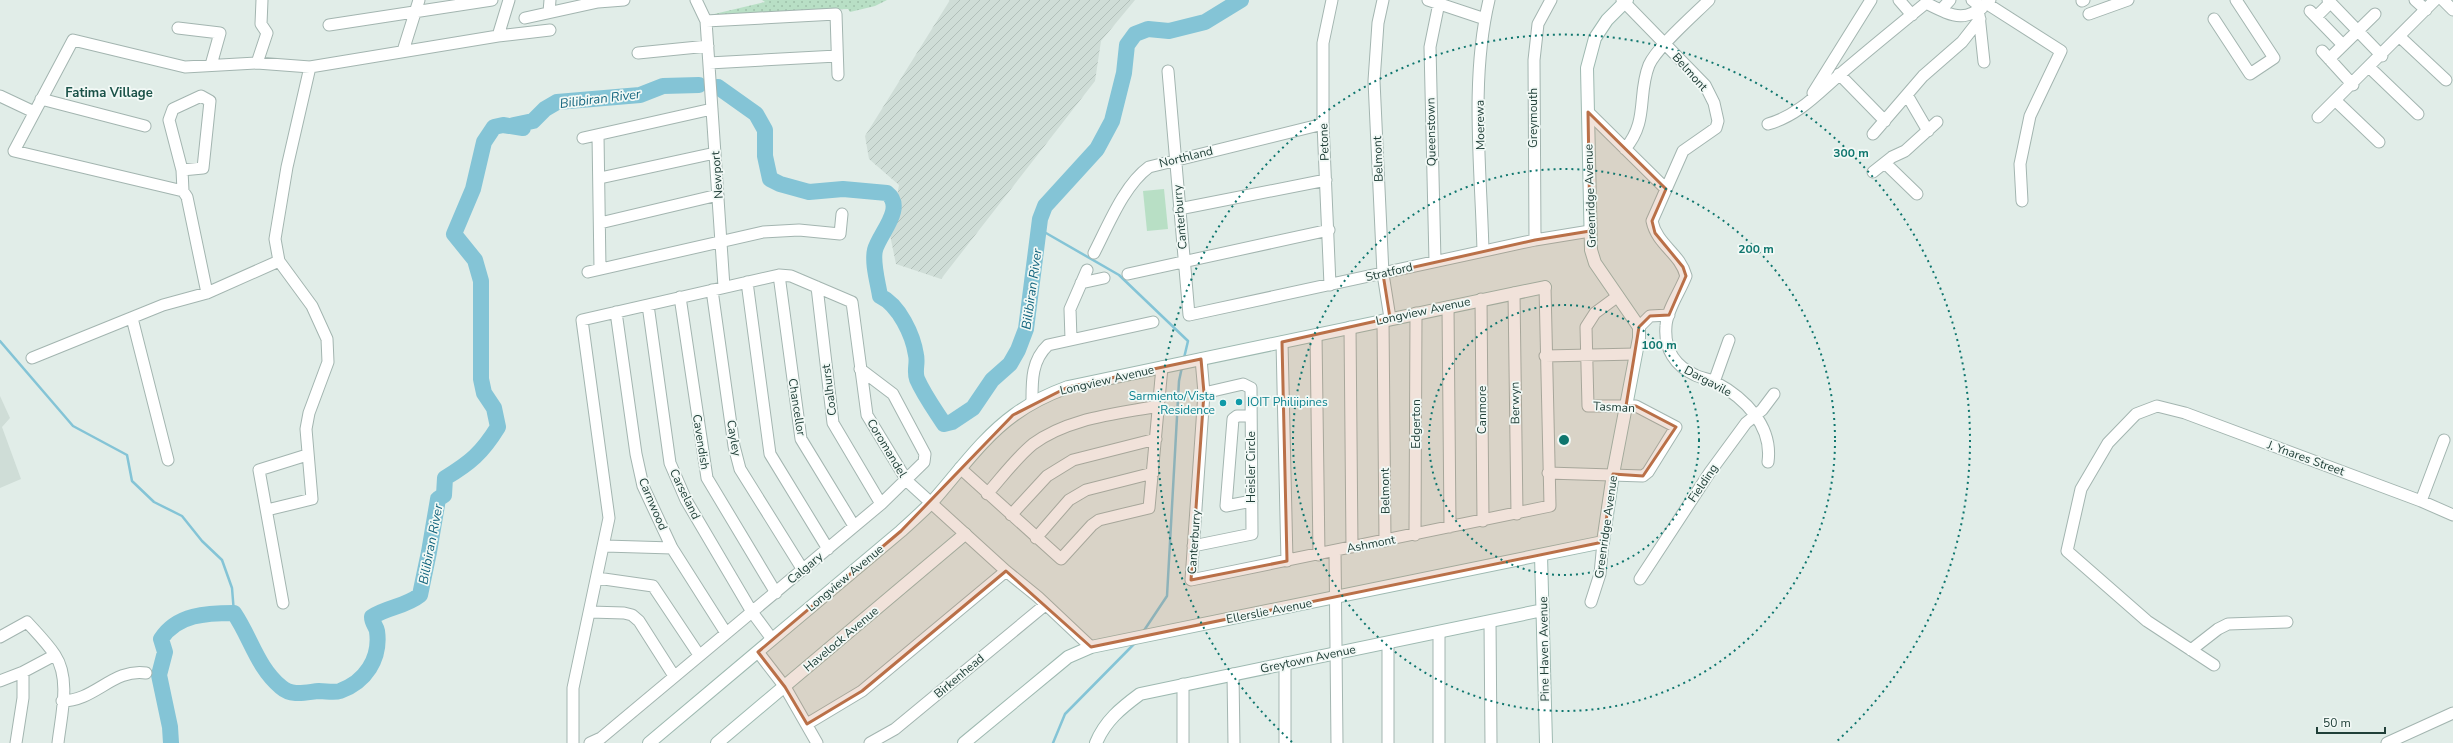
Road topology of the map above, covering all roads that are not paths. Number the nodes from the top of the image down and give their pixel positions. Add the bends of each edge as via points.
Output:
1 (262, 0) edge
2 (419, 0) edge
3 (492, 0) edge
4 (509, 0) edge
5 (550, 0) edge
6 (624, 0) edge
7 (696, 0) edge
8 (1332, 0) edge
9 (1383, 0) edge
10 (1489, 0) edge
11 (1551, 0) edge
12 (1709, 0) edge
13 (1871, 0) edge
14 (1899, 0) edge
15 (1950, 0) edge
16 (1972, 0) edge
17 (2128, 0) edge
18 (2236, 0) edge
19 (2415, 0) edge
20 (2435, 0) edge
21 (2443, 0) edge
22 (1624, 1) edge
23 (1434, 2) edge
24 (2329, 2) edge
25 (1983, 8) edge
26 (1941, 10) junction
27 (2426, 10) junction
28 (2453, 10) edge
29 (549, 12) junction
30 (415, 13) junction
31 (2088, 14) dead end
32 (2375, 14) dead end
33 (1912, 15) junction
34 (525, 18) dead end
35 (1485, 19) junction
36 (2214, 19) dead end
37 (706, 21) junction
38 (329, 25) dead end
39 (178, 28) dead end
40 (550, 30) dead end
41 (2357, 31) junction
42 (498, 36) junction
43 (2400, 37) junction
44 (1665, 45) junction
45 (2343, 45) junction
46 (708, 46) junction
47 (403, 51) junction
48 (638, 53) dead end
49 (837, 56) junction
50 (2382, 56) junction
51 (1984, 62) dead end
52 (257, 63) junction
53 (709, 63) junction
54 (211, 65) junction
55 (310, 67) junction
56 (2370, 68) junction
57 (1168, 71) dead end
58 (1839, 74) junction
59 (838, 75) dead end
60 (2446, 80) dead end
61 (2353, 84) junction
62 (1907, 95) junction
63 (0, 96) edge
64 (41, 99) junction
65 (2336, 102) junction
66 (1806, 104) junction
67 (712, 109) junction
68 (34, 112) junction
69 (1588, 112) junction
70 (2418, 114) dead end
71 (2318, 117) dead end
72 (1885, 121) junction
73 (1938, 122) dead end
74 (1323, 124) junction
75 (1768, 124) dead end
76 (145, 126) dead end
77 (1928, 131) junction
78 (1873, 134) dead end
79 (598, 135) junction
80 (583, 138) dead end
81 (2378, 142) dead end
82 (1625, 149) junction
83 (715, 152) junction
84 (1175, 160) junction
85 (1885, 163) junction
86 (182, 170) junction
87 (1873, 172) dead end
88 (600, 178) junction
89 (1326, 180) junction
90 (1666, 190) junction
91 (183, 191) junction
92 (1917, 194) dead end
93 (718, 195) junction
94 (2022, 201) dead end
95 (1179, 209) junction
96 (842, 214) dead end
97 (600, 224) junction
98 (1329, 230) junction
99 (1590, 231) junction
100 (1535, 240) junction
101 (721, 241) junction
102 (1483, 251) junction
103 (1094, 253) dead end
104 (279, 261) junction
105 (1435, 261) junction
106 (1184, 262) junction
107 (600, 269) junction
108 (1087, 270) dead end
109 (588, 272) dead end
110 (1128, 274) dead end
111 (1382, 274) junction
112 (779, 275) junction
113 (1104, 278) dead end
114 (747, 282) junction
115 (1081, 283) junction
116 (1330, 285) junction
117 (724, 287) junction
118 (818, 287) junction
119 (1545, 287) joint
120 (712, 290) junction
121 (207, 292) junction
122 (1514, 293) junction
123 (1618, 296) junction
124 (680, 297) junction
125 (1481, 299) junction
126 (648, 305) junction
127 (1448, 307) junction
128 (616, 312) junction
129 (1416, 313) junction
130 (1189, 315) joint
131 (1669, 315) junction
132 (132, 318) junction
133 (1386, 319) junction
134 (1153, 322) dead end
135 (1639, 326) junction
136 (1350, 327) junction
137 (1316, 334) junction
138 (1071, 339) junction
139 (1730, 340) dead end
140 (1282, 342) junction
141 (1636, 354) junction
142 (1587, 355) junction
143 (1545, 356) junction
144 (32, 358) dead end
145 (1201, 359) junction
146 (1162, 367) junction
147 (860, 369) junction
148 (1714, 382) junction
149 (1204, 393) junction
150 (1774, 394) dead end
151 (1032, 403) junction
152 (1158, 406) junction
153 (1626, 406) junction
154 (1755, 415) junction
155 (1251, 416) junction
156 (1156, 439) junction
157 (2444, 440) dead end
158 (307, 455) junction
159 (168, 460) dead end
160 (1768, 462) dead end
161 (960, 468) junction
162 (1153, 473) junction
163 (1548, 473) junction
164 (1613, 474) junction
165 (907, 481) junction
166 (987, 494) junction
167 (1252, 501) junction
168 (2421, 501) junction
169 (932, 502) junction
170 (881, 504) junction
171 (268, 510) junction
172 (1517, 514) junction
173 (1011, 515) junction
174 (2453, 515) edge
175 (1482, 521) junction
176 (854, 526) junction
177 (1450, 528) junction
178 (965, 534) junction
179 (1415, 535) junction
180 (1036, 538) junction
181 (1385, 541) junction
182 (1603, 542) junction
183 (605, 546) junction
184 (1193, 546) junction
185 (672, 548) junction
186 (1352, 548) junction
187 (828, 549) junction
188 (1335, 551) junction
189 (1319, 554) junction
190 (1540, 555) junction
191 (1287, 561) junction
192 (803, 570) junction
193 (1006, 571) junction
194 (597, 578) junction
195 (1640, 579) dead end
196 (1191, 580) joint
197 (776, 593) junction
198 (1336, 598) junction
199 (1591, 602) dead end
200 (283, 603) dead end
201 (1045, 605) junction
202 (1543, 610) junction
203 (590, 612) junction
204 (752, 612) junction
205 (1490, 622) junction
206 (2286, 622) dead end
207 (1439, 632) junction
208 (726, 633) junction
209 (0, 637) edge
210 (772, 639) junction
211 (1388, 643) junction
212 (1091, 647) junction
213 (2191, 650) junction
214 (758, 652) junction
215 (1336, 652) junction
216 (55, 655) junction
217 (699, 655) junction
218 (1285, 663) junction
219 (2214, 665) dead end
220 (23, 672) junction
221 (146, 673) dead end
222 (1234, 674) junction
223 (674, 676) junction
224 (0, 681) edge
225 (1183, 684) junction
226 (785, 687) junction
227 (62, 701) junction
228 (2453, 713) edge
229 (807, 724) junction
230 (16, 743) edge
231 (58, 743) edge
232 (573, 743) edge
233 (590, 743) edge
234 (649, 743) edge
235 (717, 743) edge
236 (817, 743) edge
237 (870, 743) edge
238 (964, 743) edge
239 (1096, 743) edge
240 (1183, 743) edge
241 (1234, 743) edge
242 (1285, 743) edge
243 (1337, 743) edge
244 (1388, 743) edge
245 (1439, 743) edge
246 (1491, 743) edge
247 (1546, 743) edge
248 (2387, 743) edge

1 - 52 street via 261,24 267,33
2 - 30 street
3 - 30 street
4 - 42 street
5 - 29 street
6 - 29 street
7 - 37 street
8 - 74 street, Petone via 1322,43
9 - 111 street, Belmont via 1378,23 1374,81
10 - 35 street, Moerewa
11 - 100 street, Greymouth via 1538,24 1534,60
12 - 44 street
13 - 66 street
14 - 33 street
15 - 26 street
16 - 25 street
17 - 31 street
18 - 36 street via 2274,58 2250,74
19 - 27 street
20 - 27 street
21 - 28 street
22 - 44 street, Belmont
22 - 69 street, Greenridge Avenue via 1595,38 1587,68
23 - 35 street
23 - 105 street, Queenstown via 1430,47 1430,154
24 - 41 street
24 - 45 street via 2313,14
25 - 26 street via 1962,17 1952,16
25 - 51 street
25 - 62 street via 1962,42
25 - 94 street via 2061,51 2030,116 2020,164
26 - 33 street via 1926,3
27 - 43 street
29 - 34 street
30 - 38 street
30 - 47 street
32 - 41 street
33 - 58 street
35 - 102 street, Moerewa via 1479,75
37 - 46 street, Newport
37 - 49 street via 836,14
39 - 54 street via 220,33
40 - 42 street
41 - 45 street
41 - 50 street
42 - 47 street
43 - 50 street
43 - 60 street
44 - 82 street via 1650,64 1642,113 1632,141
44 - 90 street, Belmont via 1705,85 1714,103 1718,121 1716,128 1683,150
45 - 61 street via 2326,55
46 - 48 street
46 - 53 street, Newport
47 - 55 street
49 - 53 street
49 - 59 street
50 - 56 street
52 - 54 street
52 - 55 street
53 - 67 street, Newport
54 - 64 street via 185,67 73,40
55 - 104 street via 287,167 275,239
56 - 61 street
56 - 70 street
57 - 84 street, Canterburry
58 - 66 street
58 - 72 street
61 - 65 street
62 - 72 street
62 - 77 street
63 - 68 street
64 - 68 street
64 - 76 street
65 - 71 street
65 - 81 street
66 - 75 street via 1784,120
67 - 79 street
67 - 83 street, Newport
68 - 91 street via 14,151
69 - 82 street
69 - 99 street, Greenridge Avenue
72 - 78 street
73 - 77 street
74 - 84 street, Northland
74 - 89 street, Petone
77 - 85 street via 1905,151
79 - 80 street
79 - 88 street
82 - 90 street
83 - 88 street
83 - 93 street, Newport
84 - 95 street, Canterburry
84 - 103 street, Northland via 1149,167 1140,173
85 - 87 street
85 - 92 street
86 - 86 street via 169,120 173,109 201,96 210,101 204,168
86 - 91 street
88 - 97 street
89 - 95 street
89 - 98 street, Petone
90 - 131 street, Dargavile via 1652,221 1655,233 1683,267 1686,276
91 - 121 street via 187,197
93 - 97 street
93 - 101 street, Newport
95 - 106 street, Canterburry
96 - 101 street via 840,234 799,230 763,232
97 - 107 street
98 - 106 street
98 - 116 street, Petone
99 - 100 street, Stratford
99 - 123 street, Greenridge Avenue via 1595,263
100 - 102 street, Stratford
101 - 107 street
101 - 117 street, Newport
102 - 105 street, Stratford
104 - 121 street
104 - 158 street via 312,306 327,339 328,362 309,413 306,429
105 - 111 street, Stratford
106 - 110 street
106 - 130 street, Canterburry
107 - 109 street
108 - 115 street
111 - 116 street, Stratford
111 - 133 street, Belmont
112 - 114 street, Coromandel
112 - 118 street, Coromandel via 791,276
112 - 176 street, Chancellor via 801,439
113 - 115 street
114 - 117 street, Coromandel
114 - 187 street via 770,454
115 - 138 street via 1070,309
116 - 130 street, Stratford
117 - 120 street, Coromandel
118 - 147 street, Coromandel via 852,302
118 - 170 street, Coalhurst via 833,423
119 - 122 street, Longview Avenue
119 - 143 street
120 - 124 street, Coromandel
120 - 192 street, Cayley via 734,446 740,469
121 - 132 street via 163,305
122 - 125 street, Longview Avenue
122 - 172 street, Berwyn
123 - 135 street, Greenridge Avenue
123 - 142 street, Tasman via 1589,320 1586,328
124 - 126 street, Coromandel
124 - 197 street, Cavendish via 707,478
125 - 127 street, Longview Avenue
125 - 175 street, Canmore
126 - 128 street, Coromandel
126 - 204 street, Carseland via 670,463 686,500
127 - 129 street, Longview Avenue
127 - 177 street
128 - 183 street, Coromandel via 582,320 609,518
128 - 185 street, Carnwood via 636,454 643,486
129 - 133 street, Longview Avenue
129 - 179 street, Edgerton
131 - 135 street via 1650,316
131 - 148 street, Dargavile via 1666,339 1674,360 1695,375
132 - 144 street
132 - 159 street
133 - 136 street, Longview Avenue
133 - 181 street, Belmont
134 - 138 street
135 - 141 street, Greenridge Avenue
136 - 137 street, Longview Avenue
136 - 186 street
137 - 140 street, Longview Avenue
137 - 189 street
138 - 151 street via 1048,345 1043,349 1032,371
139 - 148 street
140 - 145 street, Longview Avenue
140 - 191 street
141 - 142 street
141 - 153 street, Greenridge Avenue
142 - 143 street
142 - 153 street, Tasman via 1588,406
143 - 163 street
145 - 146 street, Longview Avenue
145 - 149 street, Canterburry
146 - 151 street, Longview Avenue via 1068,387
146 - 152 street
147 - 165 street, Coromandel via 867,416
147 - 165 street, Calgary via 893,394 924,454 924,462
148 - 154 street, Dargavile via 1734,394
149 - 155 street, Heisler Circle via 1243,384 1251,388
149 - 184 street, Canterburry
150 - 154 street, Fielding
151 - 161 street, Longview Avenue via 1013,416
152 - 156 street
152 - 166 street via 1064,426 1033,445
153 - 164 street, Greenridge Avenue
153 - 164 street, Tasman via 1636,406 1676,427 1643,476
154 - 160 street, Dargavile via 1768,436
154 - 195 street, Fielding via 1746,423 1710,472
155 - 167 street, Heisler Circle
155 - 167 street via 1237,416 1233,419 1226,506
156 - 162 street
156 - 173 street via 1073,460 1047,476
157 - 168 street
158 - 171 street via 312,499
158 - 171 street via 259,470
161 - 166 street
161 - 169 street, Longview Avenue
162 - 180 street via 1086,490 1069,500
162 - 180 street via 1149,508 1099,520 1061,559
163 - 164 street, Tasman
163 - 172 street, Ashmont via 1550,506
164 - 182 street, Greenridge Avenue
165 - 169 street, Coromandel
165 - 170 street, Calgary
166 - 173 street
167 - 184 street, Heisler Circle via 1252,534
168 - 174 street, J. Ynares Street
168 - 213 street, J. Ynares Street via 2185,413 2157,406 2136,414 2108,443 2081,489 2067,551 2147,621
169 - 178 street, Coromandel
169 - 210 street, Longview Avenue via 901,532
170 - 176 street, Calgary
171 - 200 street
172 - 175 street, Ashmont
173 - 180 street
175 - 177 street, Ashmont
176 - 187 street, Calgary
177 - 179 street, Ashmont
178 - 193 street, Coromandel
178 - 226 street, Havelock Avenue
179 - 181 street, Ashmont
181 - 186 street, Ashmont
182 - 190 street, Ellerslie Avenue
182 - 199 street, Greenridge Avenue via 1600,574
183 - 185 street
183 - 194 street
184 - 196 street, Canterburry
185 - 208 street, Carnwood
186 - 188 street, Ashmont
187 - 192 street, Calgary
188 - 189 street, Ashmont
188 - 198 street
189 - 191 street, Ashmont
190 - 198 street, Ellerslie Avenue
190 - 202 street, Pine Haven Avenue
191 - 196 street, Ashmont
192 - 197 street, Calgary
193 - 201 street, Coromandel
193 - 229 street via 862,691
194 - 203 street
194 - 217 street via 653,586
197 - 204 street, Calgary
198 - 212 street, Ellerslie Avenue
198 - 215 street
201 - 212 street, Coromandel
201 - 237 street, Birkenhead via 895,729
202 - 205 street, Greytown Avenue
202 - 247 street, Pine Haven Avenue
203 - 223 street via 632,615 639,621
203 - 232 street via 572,688
204 - 208 street, Calgary
204 - 210 street, Carseland
205 - 207 street, Greytown Avenue
205 - 246 street
206 - 213 street via 2228,624
207 - 211 street, Greytown Avenue
207 - 245 street
208 - 217 street, Calgary
209 - 216 street via 27,622
210 - 214 street, Longview Avenue
211 - 215 street, Greytown Avenue
211 - 244 street
212 - 238 street, Ellerslie Avenue via 1068,657
213 - 219 street
214 - 226 street
214 - 234 street, Longview Avenue
215 - 218 street, Greytown Avenue
215 - 243 street
216 - 220 street
216 - 227 street via 60,664 64,683
217 - 223 street, Calgary
218 - 222 street, Greytown Avenue
218 - 242 street
220 - 224 street
220 - 230 street via 23,698
221 - 227 street via 134,671 80,699
222 - 225 street, Greytown Avenue
222 - 241 street
223 - 233 street, Calgary via 601,738
225 - 239 street, Greytown Avenue via 1140,694 1119,710 1102,728
225 - 240 street
226 - 229 street
226 - 235 street, Havelock Avenue
227 - 231 street
228 - 248 street
229 - 236 street

